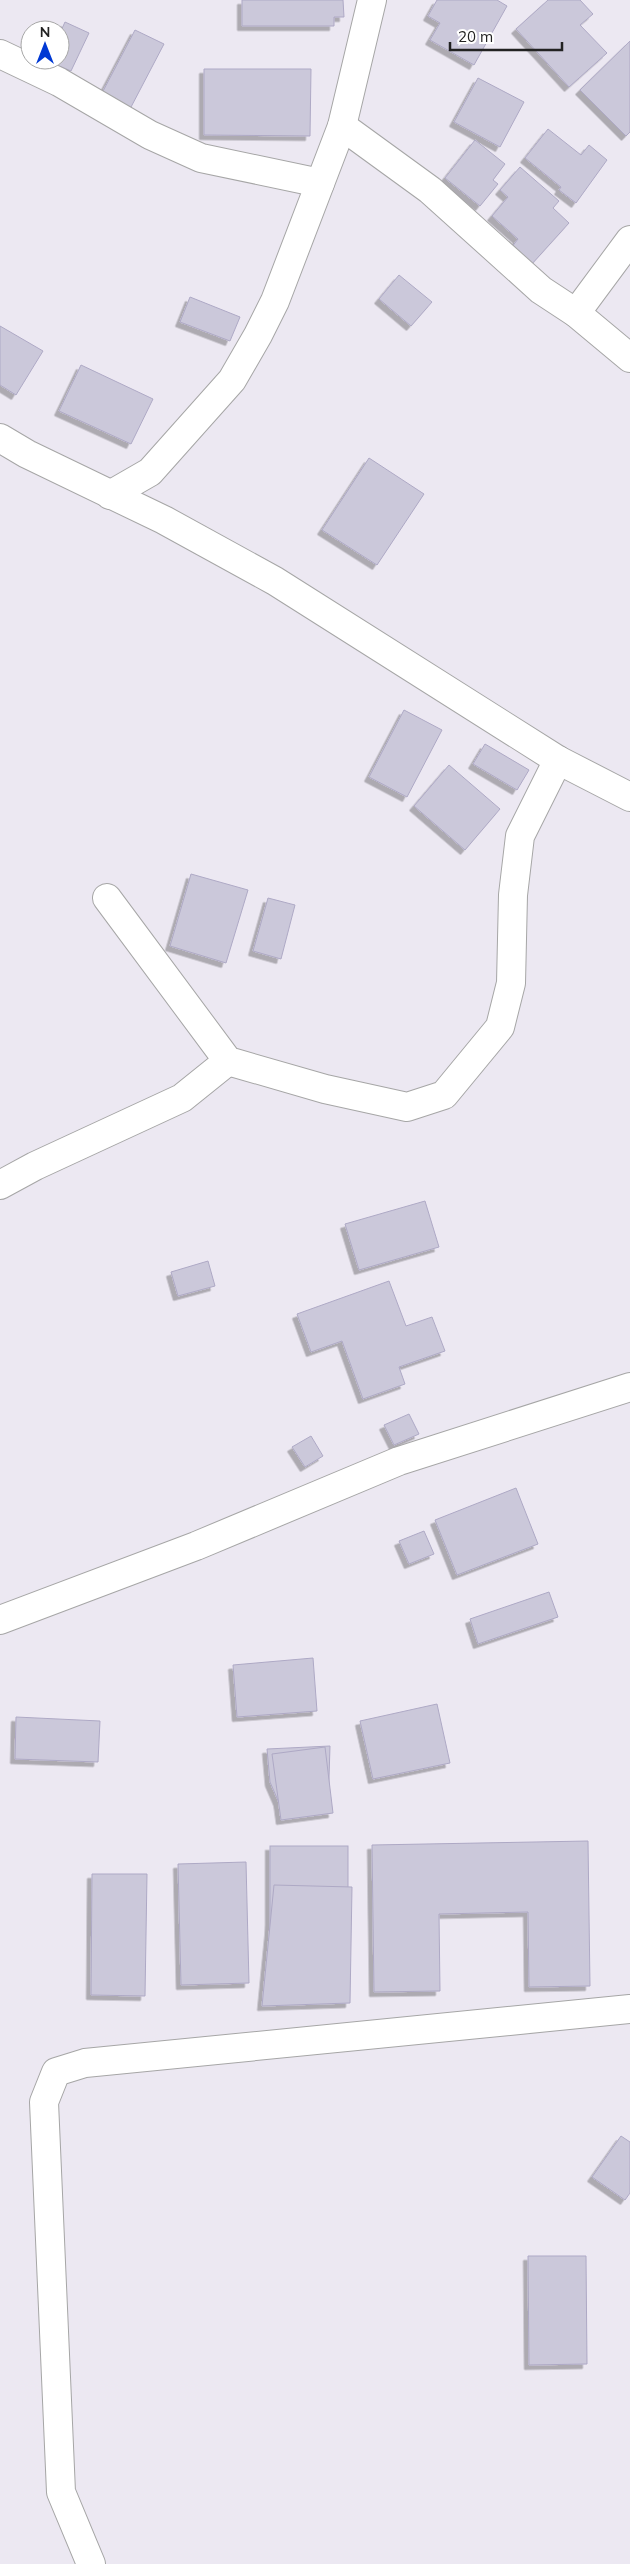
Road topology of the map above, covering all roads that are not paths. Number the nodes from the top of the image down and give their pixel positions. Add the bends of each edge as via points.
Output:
1 (372, 0) edge
2 (0, 54) edge
3 (342, 126) junction
4 (320, 183) junction
5 (630, 240) edge
6 (576, 313) junction
7 (630, 358) edge
8 (0, 438) edge
9 (110, 495) junction
10 (558, 760) junction
11 (630, 797) edge
12 (107, 898) dead end
13 (228, 1061) junction
14 (0, 1185) edge
15 (630, 1387) edge
16 (0, 1620) edge
17 (630, 2009) edge
18 (91, 2564) edge

1 - 3 street
2 - 4 street via 59,82 150,135 201,158
3 - 4 street
3 - 6 street via 430,190 541,290
4 - 9 street via 275,301 232,380 150,472
5 - 6 street
6 - 7 street
8 - 9 street
9 - 10 street via 164,520 275,581
10 - 11 street
10 - 13 street via 520,836 513,895 511,983 500,1027 444,1095 407,1107 325,1089
12 - 13 street
13 - 14 street via 182,1098
15 - 16 street via 399,1461 196,1546
17 - 18 street via 85,2063 56,2072 44,2102 61,2492

